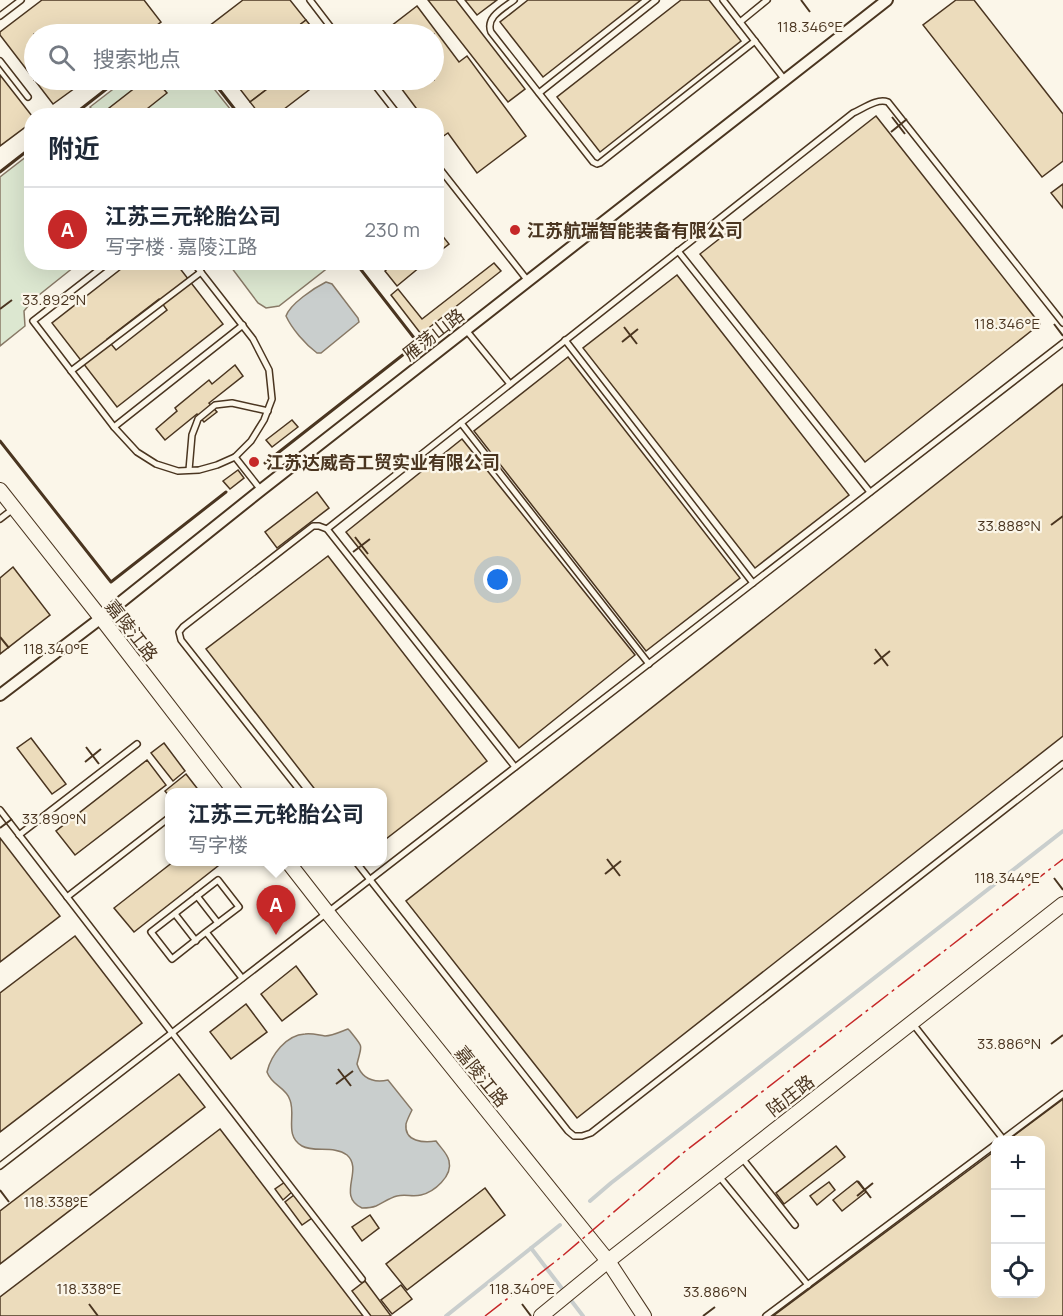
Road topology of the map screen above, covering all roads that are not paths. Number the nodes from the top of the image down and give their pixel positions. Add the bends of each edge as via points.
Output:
1 (21, 0) edge
2 (310, 0) edge
3 (514, 0) edge
4 (656, 0) edge
5 (723, 0) edge
6 (767, 0) edge
7 (887, 0) edge
8 (0, 16) edge
9 (740, 22) junction
10 (328, 24) edge
11 (755, 41) junction
12 (0, 62) edge
13 (785, 80) junction
14 (379, 90) edge
15 (539, 93) junction
16 (28, 97) dead end
17 (393, 108) edge
18 (444, 174) edge
19 (678, 251) junction
20 (99, 270) edge
21 (201, 272) joint
22 (528, 281) junction
23 (1063, 323) edge
24 (243, 325) junction
25 (466, 330) junction
26 (565, 340) junction
27 (1063, 343) edge
28 (72, 371) junction
29 (510, 384) junction
30 (268, 411) junction
31 (460, 423) junction
32 (114, 427) junction
33 (235, 457) junction
34 (189, 470) junction
35 (261, 489) junction
36 (0, 490) edge
37 (870, 492) junction
38 (14, 508) junction
39 (0, 519) edge
40 (327, 529) junction
41 (753, 583) junction
42 (100, 618) junction
43 (649, 664) junction
44 (0, 695) edge
45 (137, 744) dead end
46 (1063, 764) edge
47 (515, 767) junction
48 (232, 788) edge
49 (299, 788) edge
50 (0, 810) edge
51 (165, 821) edge
52 (19, 835) junction
53 (292, 866) edge
54 (360, 866) edge
55 (387, 866) edge
56 (387, 866) edge
57 (370, 879) junction
58 (197, 896) junction
59 (67, 897) junction
60 (1063, 904) edge
61 (327, 912) junction
62 (175, 914) junction
63 (218, 923) junction
64 (206, 932) junction
65 (196, 940) junction
66 (242, 978) junction
67 (912, 1023) junction
68 (172, 1032) junction
69 (1063, 1094) edge
70 (1000, 1136) edge
71 (1006, 1136) edge
72 (991, 1148) edge
73 (741, 1157) junction
74 (0, 1166) edge
75 (718, 1175) junction
76 (795, 1225) dead end
77 (608, 1261) junction
78 (362, 1279) dead end
79 (808, 1285) junction
80 (541, 1316) edge
81 (644, 1316) edge
82 (766, 1316) edge

1 - 8 lane
2 - 10 lane
3 - 15 lane via 495,15 489,27
4 - 15 lane
5 - 9 lane
6 - 9 lane
7 - 13 street, 雁荡山路
9 - 11 lane
11 - 13 lane
11 - 15 lane via 597,164
12 - 16 lane
13 - 22 street, 雁荡山路
14 - 17 lane
18 - 22 lane
19 - 23 lane via 854,113 883,100
19 - 26 lane
19 - 37 lane
20 - 28 lane via 33,321
21 - 24 lane
21 - 28 lane
22 - 25 street, 雁荡山路
24 - 30 lane via 269,370 272,399
24 - 32 lane
25 - 29 lane
25 - 35 street, 雁荡山路
26 - 29 lane
26 - 41 lane
27 - 37 lane
28 - 32 lane
29 - 31 lane
30 - 33 lane via 251,441
30 - 34 lane via 232,403 215,405 198,419 192,435
31 - 40 lane
31 - 43 lane
32 - 34 lane via 137,452 156,464
33 - 34 lane via 218,465
33 - 35 lane
35 - 42 street, 雁荡山路
36 - 38 street, 嘉陵江路
37 - 41 lane
38 - 39 lane
38 - 42 street, 嘉陵江路
40 - 47 lane
40 - 49 lane via 313,526 178,632
41 - 43 lane
42 - 44 street, 雁荡山路
42 - 48 street, 嘉陵江路
43 - 47 lane
45 - 52 lane
46 - 57 lane via 591,1133 582,1136 568,1131
47 - 56 lane
50 - 52 lane
51 - 59 lane
52 - 59 lane
53 - 61 street, 嘉陵江路
54 - 57 lane
55 - 57 lane
57 - 61 lane
58 - 62 lane
58 - 63 lane
58 - 63 lane via 218,880 239,907
59 - 68 lane
60 - 67 street, 陆庄路
61 - 66 lane
61 - 77 street, 嘉陵江路
62 - 65 lane
62 - 65 lane via 151,932 172,959
63 - 64 lane
64 - 65 lane
64 - 66 lane
66 - 68 lane
67 - 70 lane
67 - 73 street, 陆庄路
68 - 74 lane
68 - 78 lane
69 - 71 lane
72 - 79 lane
73 - 75 street, 陆庄路
73 - 76 lane
75 - 77 street, 陆庄路
75 - 79 lane
77 - 80 street, 陆庄路
77 - 81 street, 嘉陵江路
79 - 82 lane

